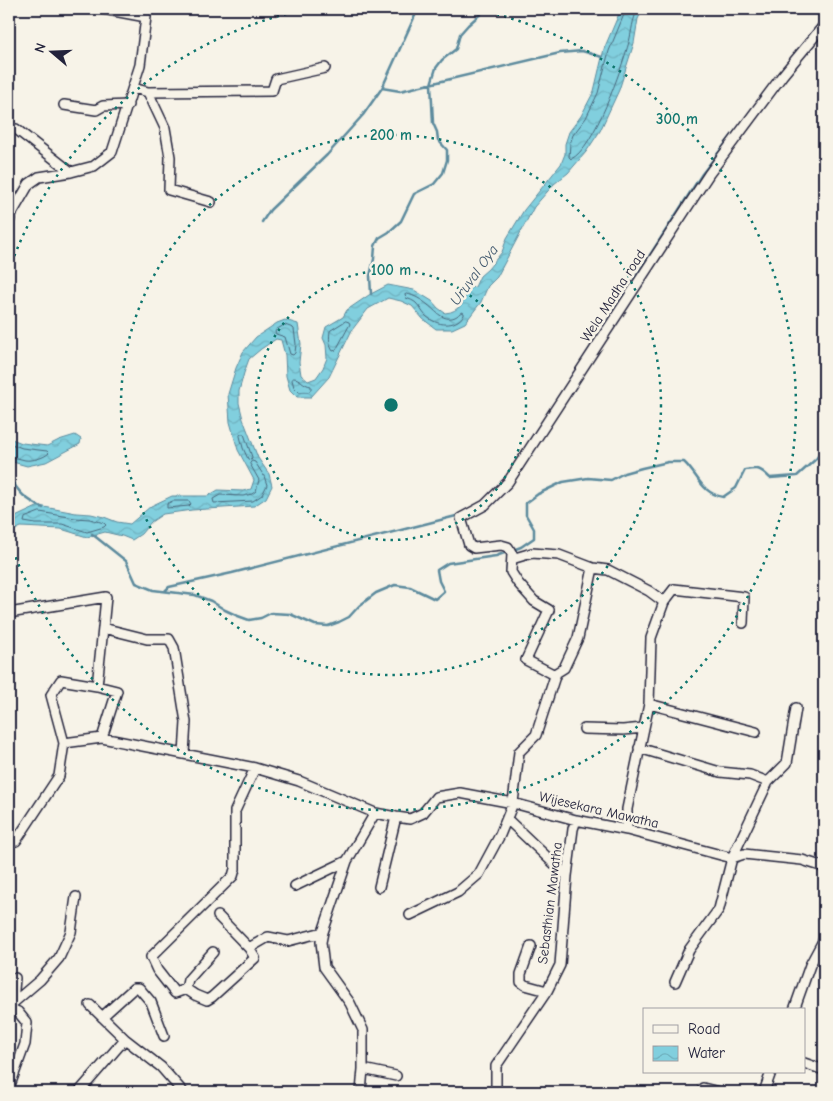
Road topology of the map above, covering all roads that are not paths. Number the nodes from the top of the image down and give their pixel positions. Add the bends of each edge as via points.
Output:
1 (103, 9) edge
2 (146, 13) edge
3 (824, 26) edge
4 (326, 68) dead end
5 (133, 88) junction
6 (148, 92) junction
7 (128, 105) junction
8 (64, 106) dead end
9 (16, 129) dead end
10 (71, 172) junction
11 (211, 202) dead end
12 (9, 217) edge
13 (510, 551) junction
14 (593, 568) junction
15 (664, 602) junction
16 (9, 613) edge
17 (743, 623) dead end
18 (104, 628) junction
19 (556, 674) junction
20 (97, 686) junction
21 (649, 704) junction
22 (796, 708) dead end
23 (643, 728) junction
24 (584, 729) dead end
25 (756, 732) dead end
26 (102, 738) junction
27 (64, 743) junction
28 (639, 748) junction
29 (184, 754) junction
30 (255, 768) junction
31 (768, 782) junction
32 (513, 803) junction
33 (375, 813) junction
34 (396, 817) junction
35 (507, 819) junction
36 (576, 820) junction
37 (627, 830) junction
38 (9, 837) edge
39 (732, 858) junction
40 (347, 861) junction
41 (824, 867) edge
42 (567, 876) junction
43 (294, 886) dead end
44 (379, 887) dead end
45 (76, 897) dead end
46 (218, 916) dead end
47 (410, 916) dead end
48 (323, 932) junction
49 (824, 939) edge
50 (531, 946) dead end
51 (249, 948) junction
52 (213, 952) dead end
53 (15, 978) dead end
54 (675, 982) dead end
55 (186, 989) junction
56 (547, 991) junction
57 (90, 1005) dead end
58 (11, 1006) edge
59 (795, 1008) edge
60 (102, 1017) junction
61 (164, 1036) dead end
62 (125, 1040) junction
63 (806, 1064) edge
64 (363, 1069) junction
65 (824, 1070) edge
66 (770, 1074) edge
67 (396, 1076) dead end
68 (9, 1088) edge
69 (704, 1088) dead end
70 (79, 1092) edge
71 (183, 1092) edge
72 (361, 1092) edge
73 (496, 1092) edge
74 (720, 1092) edge
75 (764, 1092) edge

1 - 2 street
2 - 5 street via 140,65
3 - 13 street, Wela Madha road via 709,174 508,482 485,505 461,518 469,545 474,548 501,545
4 - 6 street via 276,79 272,91
5 - 6 street
5 - 7 street
6 - 11 street via 165,128 170,158 169,190
7 - 8 street via 103,106 96,110
7 - 10 street via 112,152 94,166
9 - 10 street
10 - 12 street via 39,177 29,184
13 - 14 street via 515,558 532,554 559,555
13 - 19 street via 511,572 518,584 534,601 549,610 526,660
14 - 15 street via 608,570
14 - 19 street via 578,638 564,668
15 - 17 street via 674,589 744,597
15 - 21 street via 651,638
16 - 18 street via 106,597
18 - 20 street
18 - 29 street via 148,639 169,639 174,648 186,722
19 - 32 street via 536,735 519,752
20 - 26 street via 117,691
20 - 27 street via 61,680 51,695
21 - 23 street
21 - 25 street
22 - 31 street via 787,763
23 - 24 street
23 - 28 street
26 - 27 street, Wijesekara Mawatha
26 - 29 street, Wijesekara Mawatha
27 - 38 street via 59,776 16,841
28 - 31 street via 720,772 750,775
28 - 37 street via 627,809
29 - 30 street, Wijesekara Mawatha
30 - 33 street, Wijesekara Mawatha via 299,781
30 - 55 street via 235,812 236,869 233,876 152,957 157,970 175,993
31 - 39 street
32 - 34 street, Wijesekara Mawatha via 460,793 436,796 423,813 410,819
32 - 35 street
32 - 36 street, Wijesekara Mawatha
33 - 34 street, Wijesekara Mawatha
33 - 40 street
34 - 44 street
35 - 42 street
35 - 47 street via 479,874 458,892
36 - 37 street, Wijesekara Mawatha
36 - 42 street, Sebasthian Mawatha
37 - 39 street, Wijesekara Mawatha
39 - 41 street, Wijesekara Mawatha via 744,854 802,860
39 - 54 street via 719,909 689,950
40 - 43 street
40 - 48 street
42 - 56 street, Sebasthian Mawatha via 560,965
45 - 58 street via 71,932 59,958
46 - 51 street
48 - 51 street via 288,941 268,937
48 - 64 street via 324,968 350,1003 364,1030
49 - 59 street
50 - 56 street via 521,982
51 - 55 street via 255,958 212,997 207,1000
52 - 55 street via 188,980
53 - 58 street
56 - 73 street, Sebasthian Mawatha via 496,1066
57 - 60 street
58 - 68 street via 28,1023 25,1044
60 - 61 street via 134,988 139,988 150,1002
60 - 62 street
62 - 70 street
62 - 71 street via 161,1067
63 - 65 street
64 - 67 street
64 - 72 street
66 - 75 street
69 - 74 street

